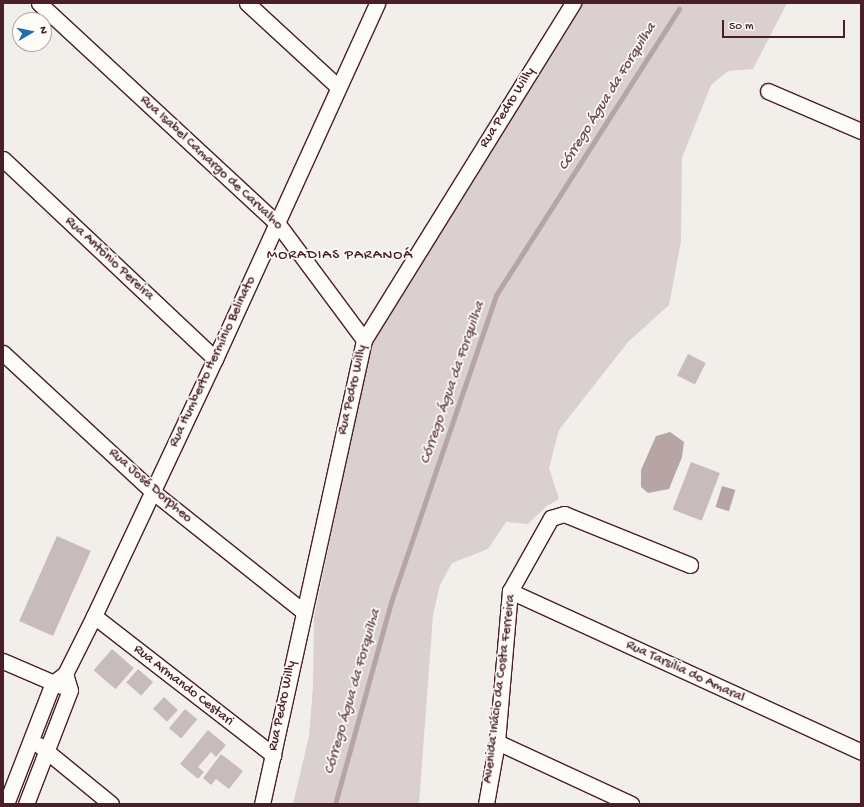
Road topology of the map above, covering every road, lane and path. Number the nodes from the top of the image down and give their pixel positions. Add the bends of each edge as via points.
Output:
1 (40, 3) edge
2 (247, 3) edge
3 (377, 3) edge
4 (574, 3) edge
5 (338, 87) junction
6 (768, 91) dead end
7 (861, 132) edge
8 (3, 159) edge
9 (278, 224) junction
10 (364, 340) junction
11 (3, 353) edge
12 (215, 359) junction
13 (152, 490) junction
14 (690, 565) dead end
15 (510, 591) junction
16 (304, 612) junction
17 (94, 616) junction
18 (3, 661) edge
19 (59, 679) junction
20 (32, 738) junction
21 (497, 742) junction
22 (46, 750) junction
23 (861, 752) edge
24 (273, 755) junction
25 (6, 804) edge
26 (26, 804) edge
27 (111, 804) edge
28 (262, 804) edge
29 (486, 804) edge
30 (631, 804) edge

1 - 9 street, Rua Isabel Camargo de Carvalho
2 - 5 street
3 - 5 street, Rua Humberto Hermínio Belinato
4 - 10 street, Rua Pedro Willy
5 - 9 street, Rua Humberto Hermínio Belinato
6 - 7 street
8 - 12 street, Rua Antônio Pereira
9 - 10 street, Rua Isabel Camargo de Carvalho
9 - 12 street, Rua Humberto Hermínio Belinato
10 - 16 street, Rua Pedro Willy
11 - 13 street, Rua José Dorpheo
12 - 13 street, Rua Humberto Hermínio Belinato
13 - 16 street, Rua José Dorpheo
13 - 17 street, Rua Humberto Hermínio Belinato
14 - 15 street, Avenida Inácio da Costa Ferreira via 564,514 551,518
15 - 21 street, Avenida Inácio da Costa Ferreira
15 - 23 street, Rua Tarsilia do Amaral
16 - 24 street, Rua Pedro Willy
17 - 19 street, Rua Humberto Hermínio Belinato
17 - 24 street, Rua Armando Cestari
18 - 19 street
19 - 20 street, Rua Humberto Hermínio Belinato
19 - 22 street via 70,690
20 - 22 street
20 - 25 street, Rua Humberto Hermínio Belinato
21 - 29 street, Avenida Inácio da Costa Ferreira
21 - 30 street
22 - 26 street
22 - 27 street
24 - 28 street, Rua Pedro Willy

